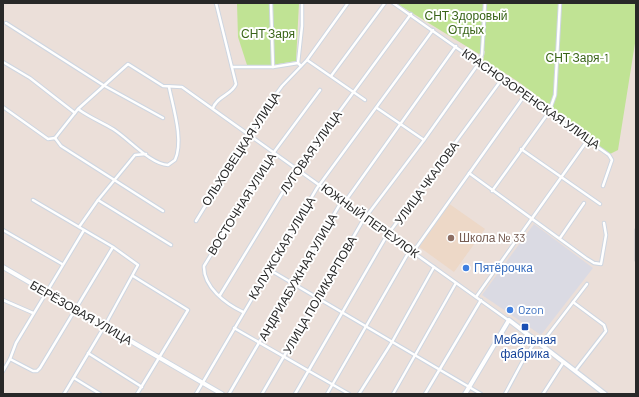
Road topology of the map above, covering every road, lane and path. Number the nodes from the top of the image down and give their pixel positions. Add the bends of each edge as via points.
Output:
1 (216, 3) edge
2 (271, 3) edge
3 (302, 3) edge
4 (348, 3) edge
5 (385, 3) edge
6 (393, 3) edge
7 (485, 3) edge
8 (560, 3) edge
9 (411, 14) junction
10 (6, 23) dead end
11 (433, 30) junction
12 (456, 46) junction
13 (307, 60) junction
14 (3, 62) edge
15 (298, 63) junction
16 (479, 63) junction
17 (301, 66) junction
18 (232, 67) junction
19 (273, 67) junction
20 (331, 76) junction
21 (502, 79) junction
22 (103, 85) junction
23 (168, 87) junction
24 (320, 90) dead end
25 (354, 92) junction
26 (525, 95) junction
27 (366, 100) dead end
28 (3, 108) edge
29 (78, 108) junction
30 (213, 108) junction
31 (377, 108) junction
32 (549, 112) junction
33 (75, 113) junction
34 (163, 118) dead end
35 (400, 124) junction
36 (249, 134) junction
37 (55, 138) junction
38 (424, 140) junction
39 (587, 141) junction
40 (521, 149) junction
41 (274, 152) junction
42 (146, 154) junction
43 (298, 169) junction
44 (469, 173) junction
45 (561, 176) junction
46 (115, 180) junction
47 (320, 185) junction
48 (603, 186) dead end
49 (492, 191) junction
50 (33, 200) dead end
51 (98, 200) junction
52 (344, 203) junction
53 (584, 203) dead end
54 (600, 204) dead end
55 (163, 211) dead end
56 (366, 218) junction
57 (531, 219) junction
58 (196, 221) dead end
59 (604, 222) dead end
60 (80, 227) junction
61 (84, 229) junction
62 (3, 230) edge
63 (389, 234) junction
64 (560, 238) junction
65 (171, 245) dead end
66 (113, 247) junction
67 (412, 251) junction
68 (62, 264) junction
69 (3, 267) edge
70 (434, 267) junction
71 (270, 270) junction
72 (133, 276) junction
73 (456, 283) junction
74 (294, 284) junction
75 (587, 284) dead end
76 (45, 292) junction
77 (220, 295) junction
78 (476, 297) junction
79 (318, 299) junction
80 (3, 300) edge
81 (481, 300) junction
82 (573, 302) junction
83 (76, 310) junction
84 (243, 312) junction
85 (33, 313) junction
86 (342, 313) junction
87 (509, 320) junction
88 (104, 327) junction
89 (366, 327) junction
90 (234, 328) junction
91 (537, 341) junction
92 (392, 342) junction
93 (259, 344) junction
94 (541, 344) junction
95 (88, 354) junction
96 (416, 356) junction
97 (284, 357) junction
98 (10, 359) junction
99 (160, 359) junction
100 (564, 362) junction
101 (440, 370) junction
102 (3, 371) edge
103 (308, 371) junction
104 (575, 371) junction
105 (74, 378) junction
106 (202, 383) junction
107 (332, 385) junction
108 (142, 387) junction
109 (469, 387) junction
110 (64, 394) edge
111 (100, 394) edge
112 (137, 394) edge
113 (196, 394) edge
114 (222, 394) edge
115 (230, 394) edge
116 (262, 394) edge
117 (295, 394) edge
118 (327, 394) edge
119 (349, 394) edge
120 (359, 394) edge
121 (393, 394) edge
122 (425, 394) edge
123 (465, 394) edge
124 (481, 394) edge
125 (505, 394) edge
126 (543, 394) edge
127 (605, 394) edge

1 - 18 street
2 - 19 street
3 - 15 street
4 - 13 street, ОЛЬХОВЕЦКАЯ УЛИЦА
5 - 20 street
6 - 9 street, КРАСНОЗОРЕНСКАЯ УЛИЦА
7 - 16 street via 482,54
8 - 32 street via 555,95
9 - 11 street, КРАСНОЗОРЕНСКАЯ УЛИЦА
9 - 25 street, ЛУГОВАЯ УЛИЦА
10 - 22 street
11 - 12 street, КРАСНОЗОРЕНСКАЯ УЛИЦА
11 - 31 street, КАЛУЖСКАЯ УЛИЦА
12 - 16 street, КРАСНОЗОРЕНСКАЯ УЛИЦА
12 - 35 street, АНДРИАБУЖНАЯ УЛИЦА
13 - 17 street, ОЛЬХОВЕЦКАЯ УЛИЦА
13 - 20 street
14 - 33 street via 30,78
15 - 17 street
15 - 19 street
16 - 21 street, КРАСНОЗОРЕНСКАЯ УЛИЦА
16 - 38 street, УЛИЦА ПОЛИКАРПОВА
17 - 36 street, ОЛЬХОВЕЦКАЯ УЛИЦА via 282,86
18 - 19 street
18 - 30 street via 236,84 216,101
20 - 25 street
21 - 26 street, КРАСНОЗОРЕНСКАЯ УЛИЦА
21 - 63 street, УЛИЦА ЧКАЛОВА
22 - 23 street, ЮЖНЫЙ ПЕРЕУЛОК via 128,64 158,84
22 - 29 street
22 - 34 street
23 - 30 street, ЮЖНЫЙ ПЕРЕУЛОК via 182,87
23 - 42 street via 177,124 175,160 168,165 156,162
24 - 41 street, ВОСТОЧНАЯ УЛИЦА
25 - 27 street
25 - 43 street, ЛУГОВАЯ УЛИЦА
26 - 32 street, КРАСНОЗОРЕНСКАЯ УЛИЦА
26 - 44 street
28 - 37 street via 48,139
29 - 33 street
29 - 42 street via 91,118 114,129
30 - 36 street, ЮЖНЫЙ ПЕРЕУЛОК
31 - 35 street
31 - 47 street, КАЛУЖСКАЯ УЛИЦА
32 - 39 street, КРАСНОЗОРЕНСКАЯ УЛИЦА
32 - 40 street
33 - 37 street
35 - 38 street
35 - 52 street, АНДРИАБУЖНАЯ УЛИЦА
36 - 41 street, ЮЖНЫЙ ПЕРЕУЛОК
36 - 58 street, ОЛЬХОВЕЦКАЯ УЛИЦА
37 - 46 street via 62,146
38 - 56 street, УЛИЦА ПОЛИКАРПОВА
39 - 45 street
39 - 48 street, КРАСНОЗОРЕНСКАЯ УЛИЦА via 610,155 612,160
40 - 45 street
40 - 49 street
41 - 43 street, ЮЖНЫЙ ПЕРЕУЛОК
41 - 77 street, ВОСТОЧНАЯ УЛИЦА via 204,266 210,287
42 - 46 street via 135,155
43 - 47 street, ЮЖНЫЙ ПЕРЕУЛОК
43 - 77 street, ЛУГОВАЯ УЛИЦА
44 - 49 street
44 - 67 street
45 - 54 street
45 - 57 street
46 - 51 street
46 - 55 street
47 - 52 street, ЮЖНЫЙ ПЕРЕУЛОК
47 - 71 street, КАЛУЖСКАЯ УЛИЦА
49 - 57 street
50 - 60 street
51 - 60 street
51 - 65 street
52 - 56 street, ЮЖНЫЙ ПЕРЕУЛОК
52 - 74 street, АНДРИАБУЖНАЯ УЛИЦА via 340,204
53 - 64 street
56 - 63 street, ЮЖНЫЙ ПЕРЕУЛОК
56 - 79 street, УЛИЦА ПОЛИКАРПОВА
57 - 64 street
57 - 78 street
59 - 64 street via 606,235 601,264 594,263
60 - 61 street
61 - 66 street
61 - 68 street
62 - 68 street
63 - 67 street, ЮЖНЫЙ ПЕРЕУЛОК
63 - 86 street, УЛИЦА ЧКАЛОВА
66 - 72 street via 138,265
66 - 83 street
67 - 70 street, ЮЖНЫЙ ПЕРЕУЛОК
67 - 89 street
68 - 76 street
69 - 76 main road, БЕРЁЗОВАЯ УЛИЦА
70 - 73 street, ЮЖНЫЙ ПЕРЕУЛОК
70 - 92 street
71 - 74 street
71 - 84 street, КАЛУЖСКАЯ УЛИЦА
72 - 88 street
72 - 99 street via 188,310
73 - 78 street, ЮЖНЫЙ ПЕРЕУЛОК
73 - 96 street
74 - 79 street
74 - 93 street, АНДРИАБУЖНАЯ УЛИЦА
75 - 82 street
76 - 83 main road, БЕРЁЗОВАЯ УЛИЦА
76 - 85 street
77 - 84 street, ВОСТОЧНАЯ УЛИЦА
78 - 81 street, ЮЖНЫЙ ПЕРЕУЛОК
79 - 86 street
79 - 97 street, УЛИЦА ПОЛИКАРПОВА
80 - 85 street
81 - 87 street, ЮЖНЫЙ ПЕРЕУЛОК
81 - 101 street
82 - 94 street
82 - 104 street via 604,325 606,331
83 - 88 main road, БЕРЁЗОВАЯ УЛИЦА
83 - 98 street via 37,371
84 - 90 street, КАЛУЖСКАЯ УЛИЦА
85 - 98 street
86 - 89 street
86 - 103 street, УЛИЦА ЧКАЛОВА
87 - 91 main road, ЮЖНЫЙ ПЕРЕУЛОК
87 - 109 main road
88 - 95 street
88 - 99 main road, БЕРЁЗОВАЯ УЛИЦА
89 - 92 street
89 - 107 street
90 - 93 street
90 - 106 street, КАЛУЖСКАЯ УЛИЦА
91 - 94 main road, ЮЖНЫЙ ПЕРЕУЛОК
91 - 125 street via 526,355
92 - 96 street
92 - 120 street
93 - 97 street
93 - 115 street, АНДРИАБУЖНАЯ УЛИЦА
94 - 100 main road, ЮЖНЫЙ ПЕРЕУЛОК
95 - 105 street
95 - 108 street
96 - 101 street
96 - 121 street
97 - 103 street
97 - 116 street, УЛИЦА ПОЛИКАРПОВА
98 - 102 street
99 - 106 main road, БЕРЁЗОВАЯ УЛИЦА
99 - 108 street
100 - 104 main road, ЮЖНЫЙ ПЕРЕУЛОК
100 - 126 street
101 - 109 street
101 - 122 street
103 - 107 street
103 - 117 street, УЛИЦА ЧКАЛОВА
104 - 127 main road, ЮЖНЫЙ ПЕРЕУЛОК
105 - 110 street
105 - 111 street
106 - 113 street, КАЛУЖСКАЯ УЛИЦА
106 - 114 main road, БЕРЁЗОВАЯ УЛИЦА
107 - 118 street
107 - 119 street
108 - 112 street
109 - 123 main road
109 - 124 street

